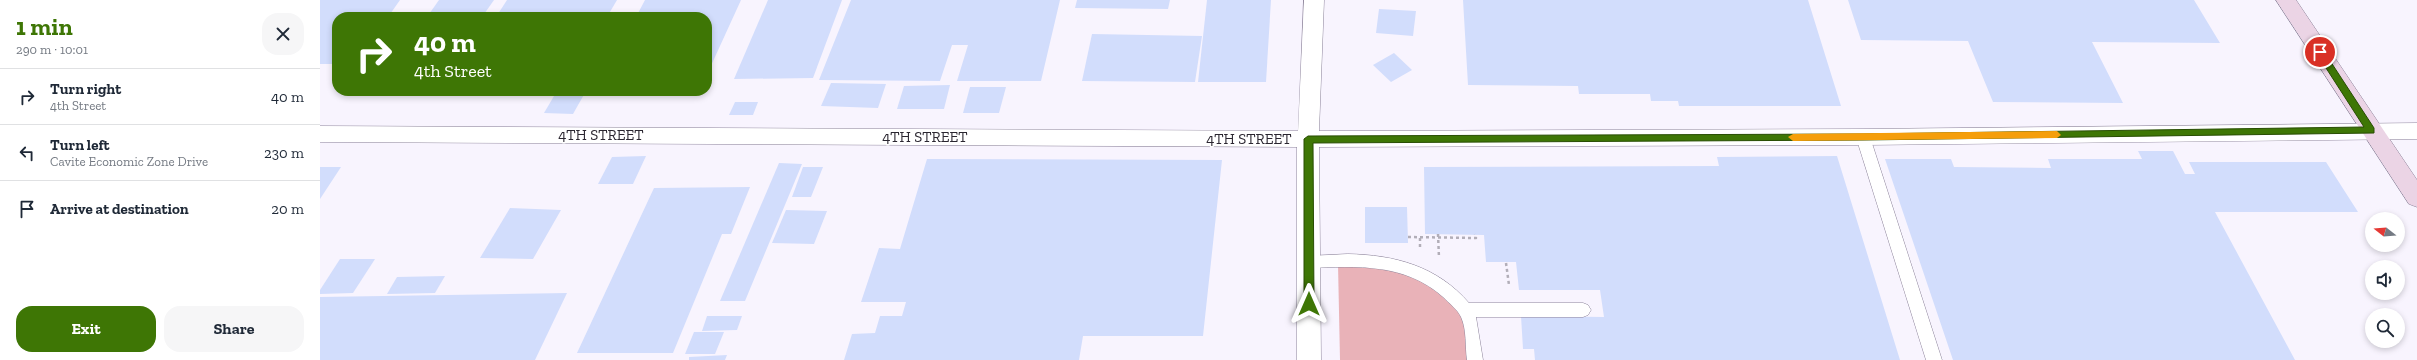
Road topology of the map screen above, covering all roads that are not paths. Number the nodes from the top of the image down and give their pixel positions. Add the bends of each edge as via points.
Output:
1 (1314, 0) edge
2 (2286, 0) edge
3 (2371, 131) junction
4 (2417, 131) edge
5 (320, 134) edge
6 (1863, 137) junction
7 (1308, 139) junction
8 (2417, 198) edge
9 (1309, 262) junction
10 (1466, 310) junction
11 (1582, 310) dead end
12 (1308, 360) edge
13 (1475, 360) edge
14 (1934, 360) edge

1 - 7 street
2 - 3 street
3 - 4 street, 4TH STREET
3 - 6 street, 4TH STREET
3 - 8 street
5 - 7 street, 4TH STREET
6 - 7 street, 4TH STREET
6 - 14 lane
7 - 9 street
9 - 10 lane via 1344,260 1390,263 1420,272 1439,282
9 - 12 street
10 - 11 lane
10 - 13 lane via 1471,321

